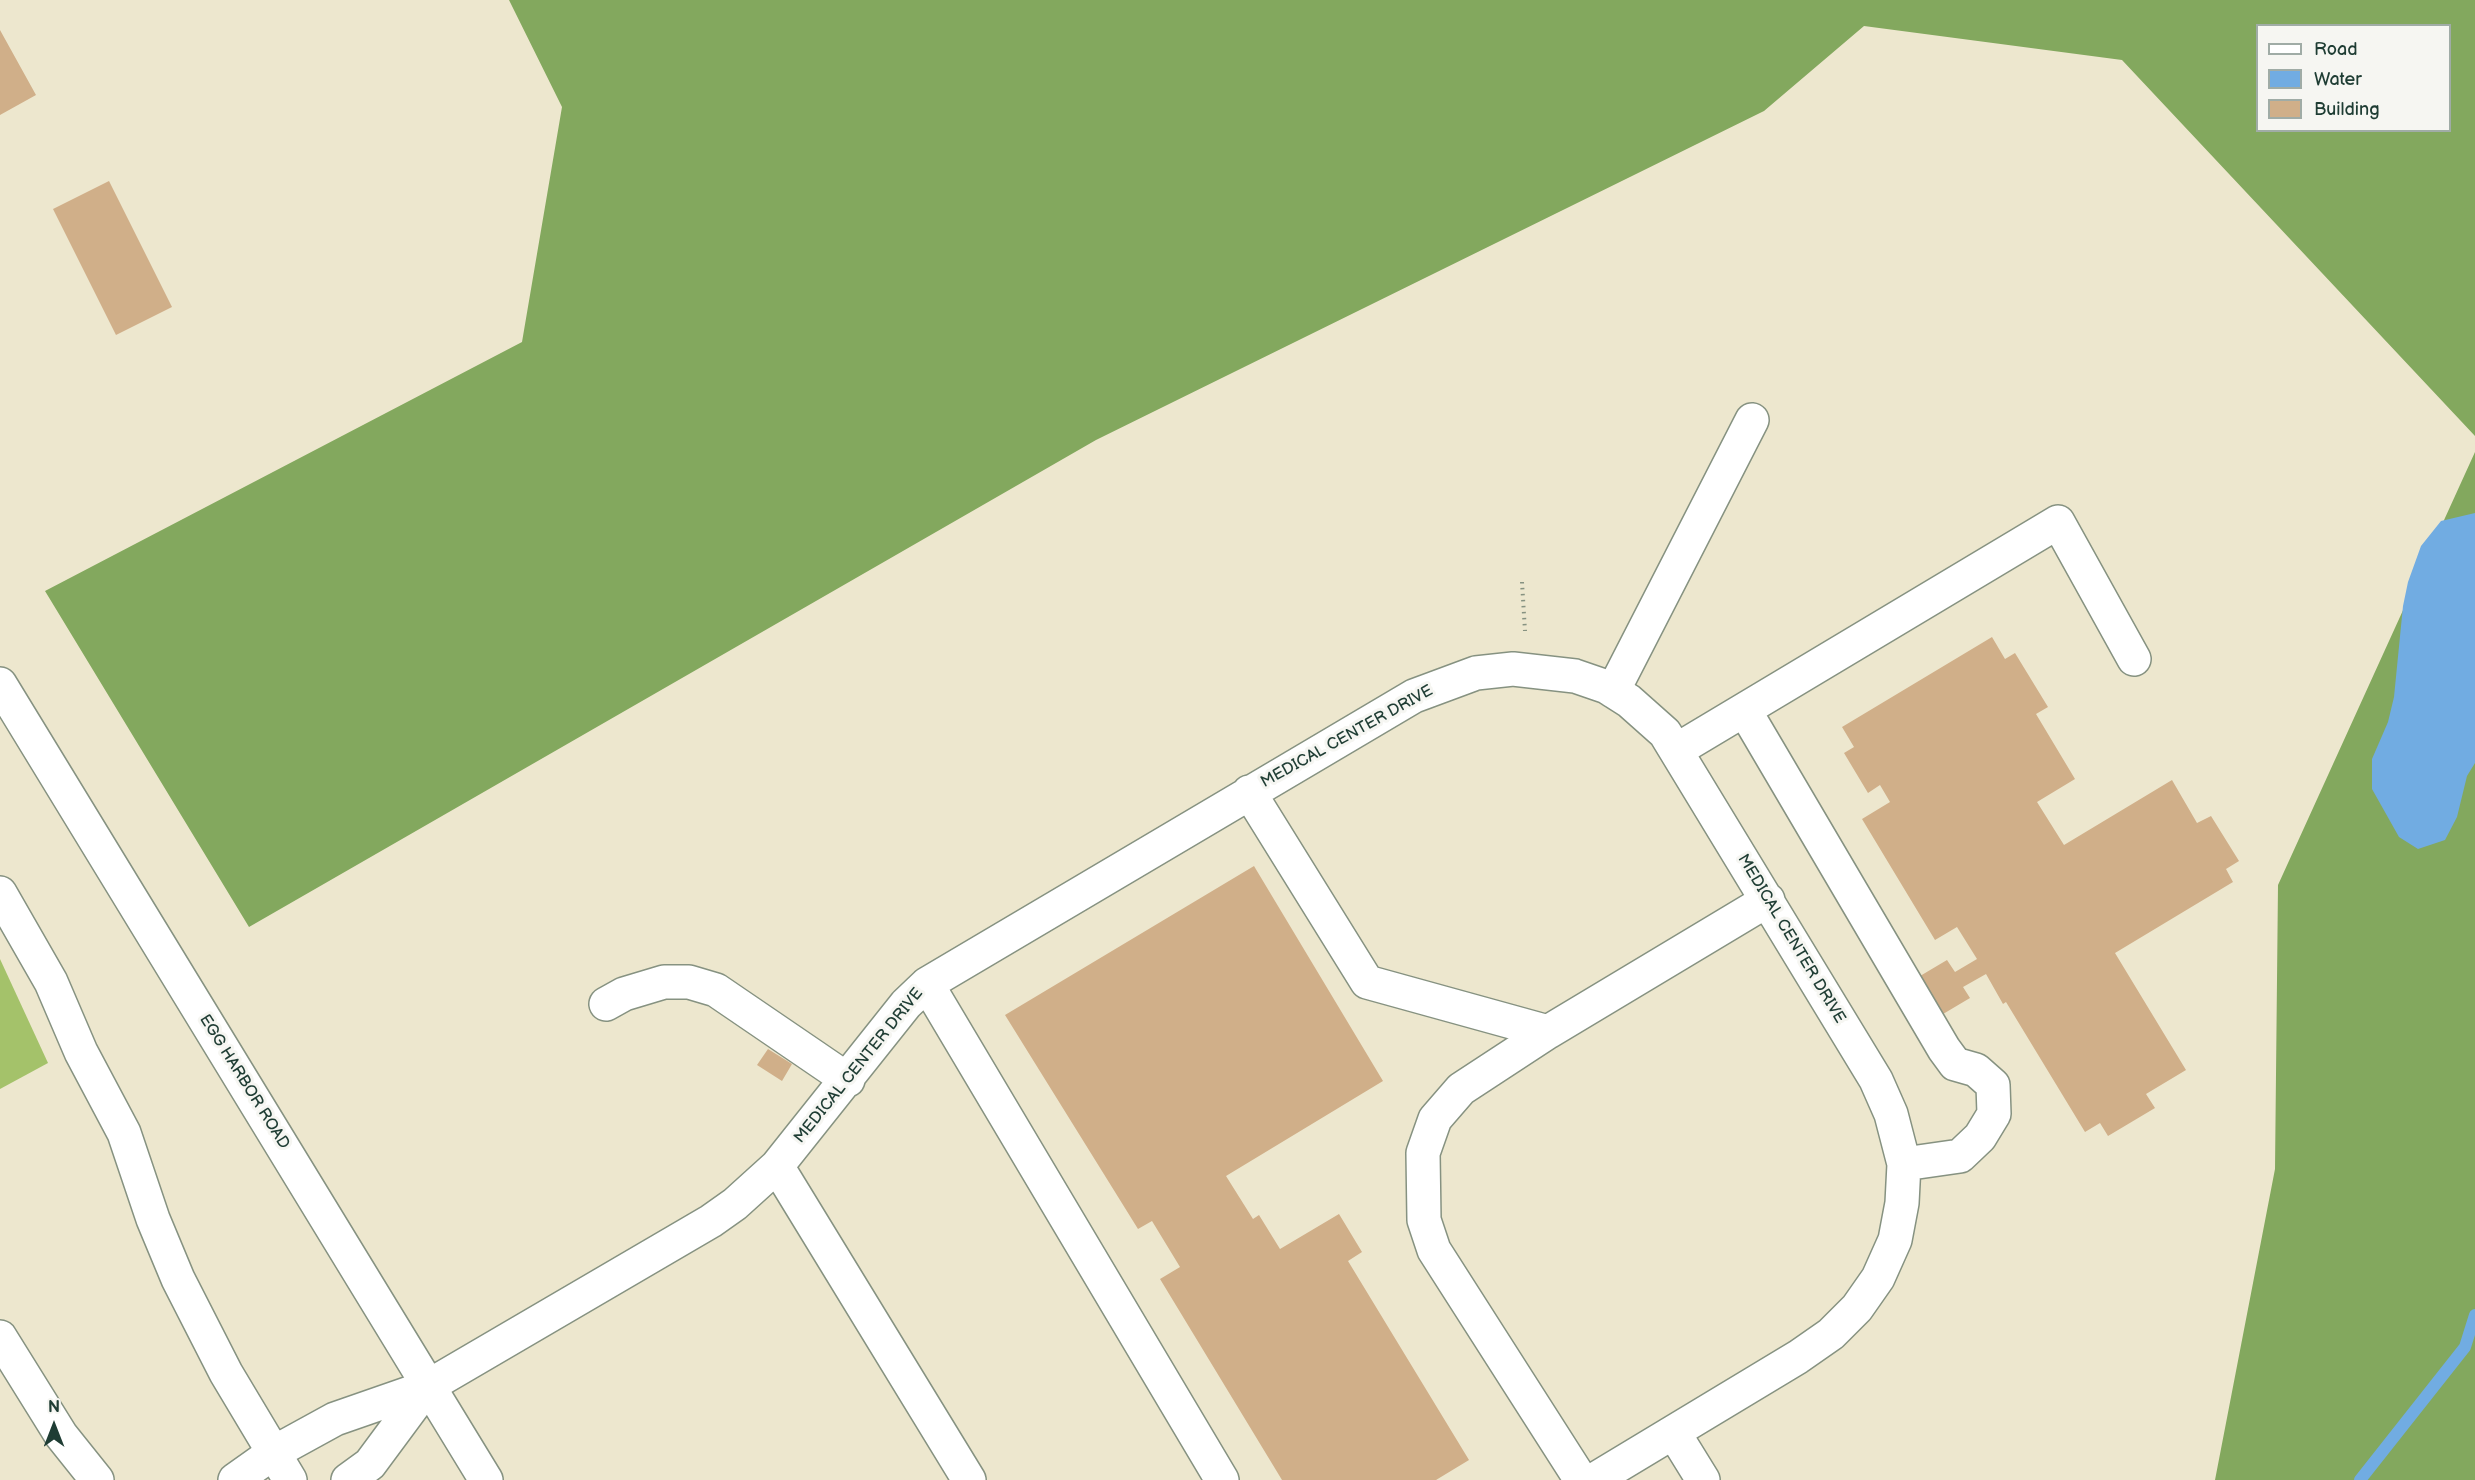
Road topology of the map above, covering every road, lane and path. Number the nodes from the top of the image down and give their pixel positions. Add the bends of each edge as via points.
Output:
1 (1752, 420) dead end
2 (1522, 582) dead end
3 (1526, 631) dead end
4 (2134, 659) dead end
5 (0, 684) edge
6 (1613, 691) junction
7 (1745, 711) junction
8 (1677, 750) junction
9 (1250, 792) junction
10 (0, 893) edge
11 (1768, 900) junction
12 (927, 984) junction
13 (606, 1004) dead end
14 (1548, 1032) junction
15 (848, 1080) junction
16 (1904, 1164) junction
17 (777, 1166) junction
18 (0, 1337) edge
19 (427, 1387) junction
20 (1674, 1433) junction
21 (282, 1467) edge
22 (98, 1480) edge
23 (235, 1480) edge
24 (348, 1480) edge
25 (486, 1480) edge
26 (969, 1480) edge
27 (1222, 1480) edge
28 (1581, 1480) edge
29 (1594, 1480) edge
30 (1703, 1480) edge

1 - 6 street
2 - 3 path
4 - 7 street via 2058,522
5 - 19 street, EGG HARBOR ROAD via 294,1162
6 - 8 street, MEDICAL CENTER DRIVE via 1648,716
6 - 9 street, MEDICAL CENTER DRIVE via 1575,676 1547,671 1476,673 1414,696
7 - 8 street
7 - 16 street via 1944,1049 1955,1064 1976,1070 1993,1085 1994,1113 1980,1137 1960,1156
8 - 11 street, MEDICAL CENTER DRIVE
9 - 12 street, MEDICAL CENTER DRIVE
9 - 14 street via 1366,981
10 - 21 street via 51,982 81,1052 123,1133 178,1279 226,1373
11 - 14 street
11 - 16 street, MEDICAL CENTER DRIVE via 1876,1080 1891,1113
12 - 15 street, MEDICAL CENTER DRIVE via 906,1004
12 - 27 street
13 - 15 street via 664,981 689,981 716,990
14 - 28 street via 1461,1089 1435,1119 1423,1153 1424,1220 1434,1250
15 - 17 street, MEDICAL CENTER DRIVE
16 - 20 street, MEDICAL CENTER DRIVE via 1895,1240 1878,1278 1857,1308 1831,1334 1798,1357
17 - 19 street, MEDICAL CENTER DRIVE via 711,1221
17 - 26 street
18 - 22 street via 61,1435
19 - 21 street via 335,1419
19 - 24 street via 370,1464
19 - 25 street, EGG HARBOR ROAD
20 - 29 street, MEDICAL CENTER DRIVE
20 - 30 street
21 - 23 street

